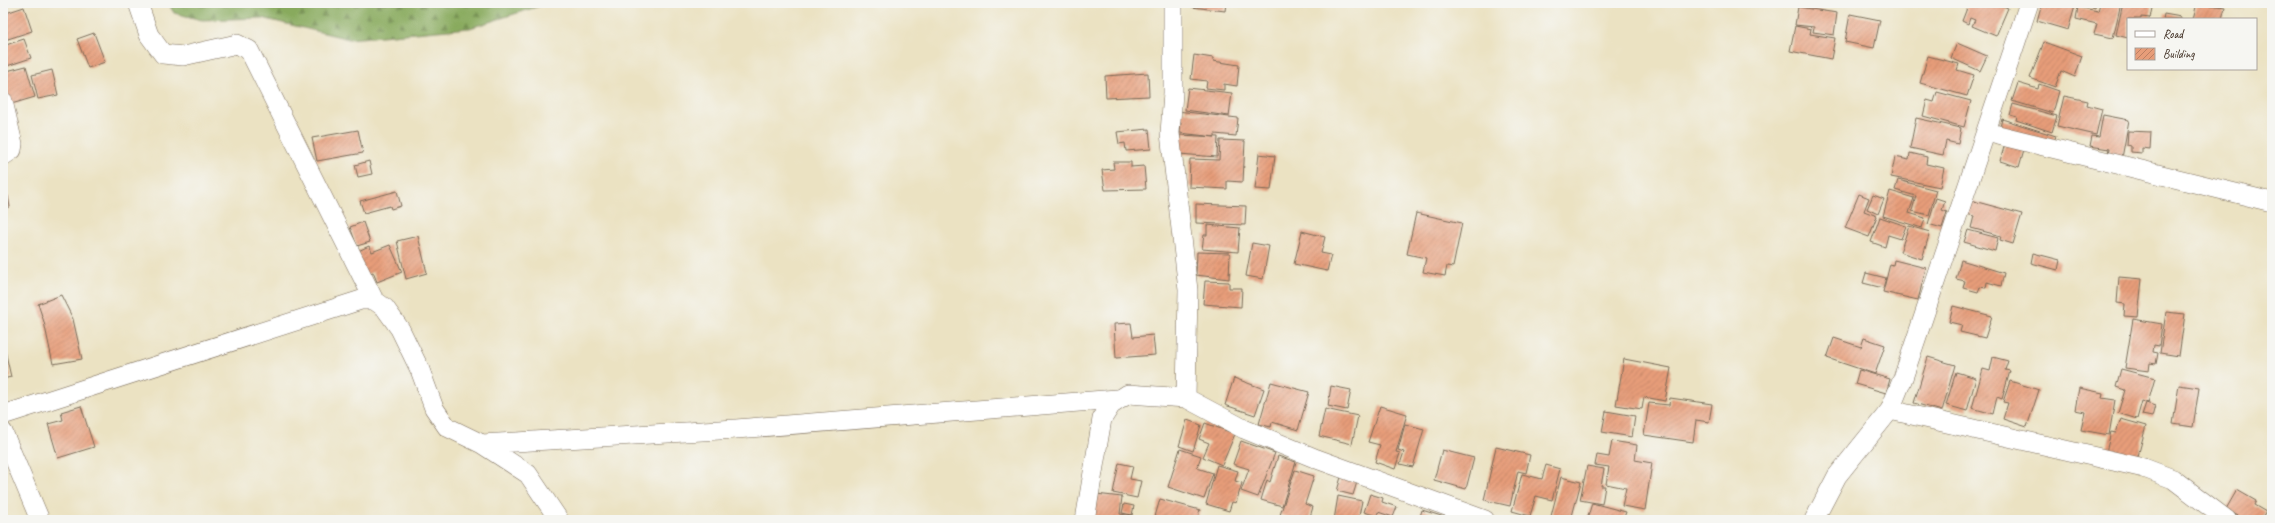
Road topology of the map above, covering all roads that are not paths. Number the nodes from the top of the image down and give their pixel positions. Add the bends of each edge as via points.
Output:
1 (138, 3) edge
2 (1173, 3) edge
3 (2029, 3) edge
4 (3, 100) edge
5 (1986, 132) junction
6 (3, 156) edge
7 (2272, 202) edge
8 (374, 300) junction
9 (1186, 398) junction
10 (1118, 399) junction
11 (1890, 410) junction
12 (3, 415) edge
13 (3, 432) edge
14 (482, 444) junction
15 (40, 520) edge
16 (559, 520) edge
17 (1085, 520) edge
18 (1485, 520) edge
19 (1814, 520) edge
20 (2227, 520) edge

1 - 8 street via 149,35 163,54 183,56 237,44 249,50
2 - 9 street via 1173,94 1170,133 1188,290
3 - 5 street
4 - 6 street via 13,144 12,150
5 - 7 street
5 - 11 street
8 - 12 street via 361,300
8 - 14 street via 385,308 400,329 420,370 434,408 447,427
9 - 10 street via 1128,394
9 - 18 street via 1244,428 1317,459
10 - 14 street via 736,429
10 - 17 street via 1102,419
11 - 19 street via 1837,476
11 - 20 street via 2144,468 2173,479
13 - 15 street
14 - 16 street via 528,474

